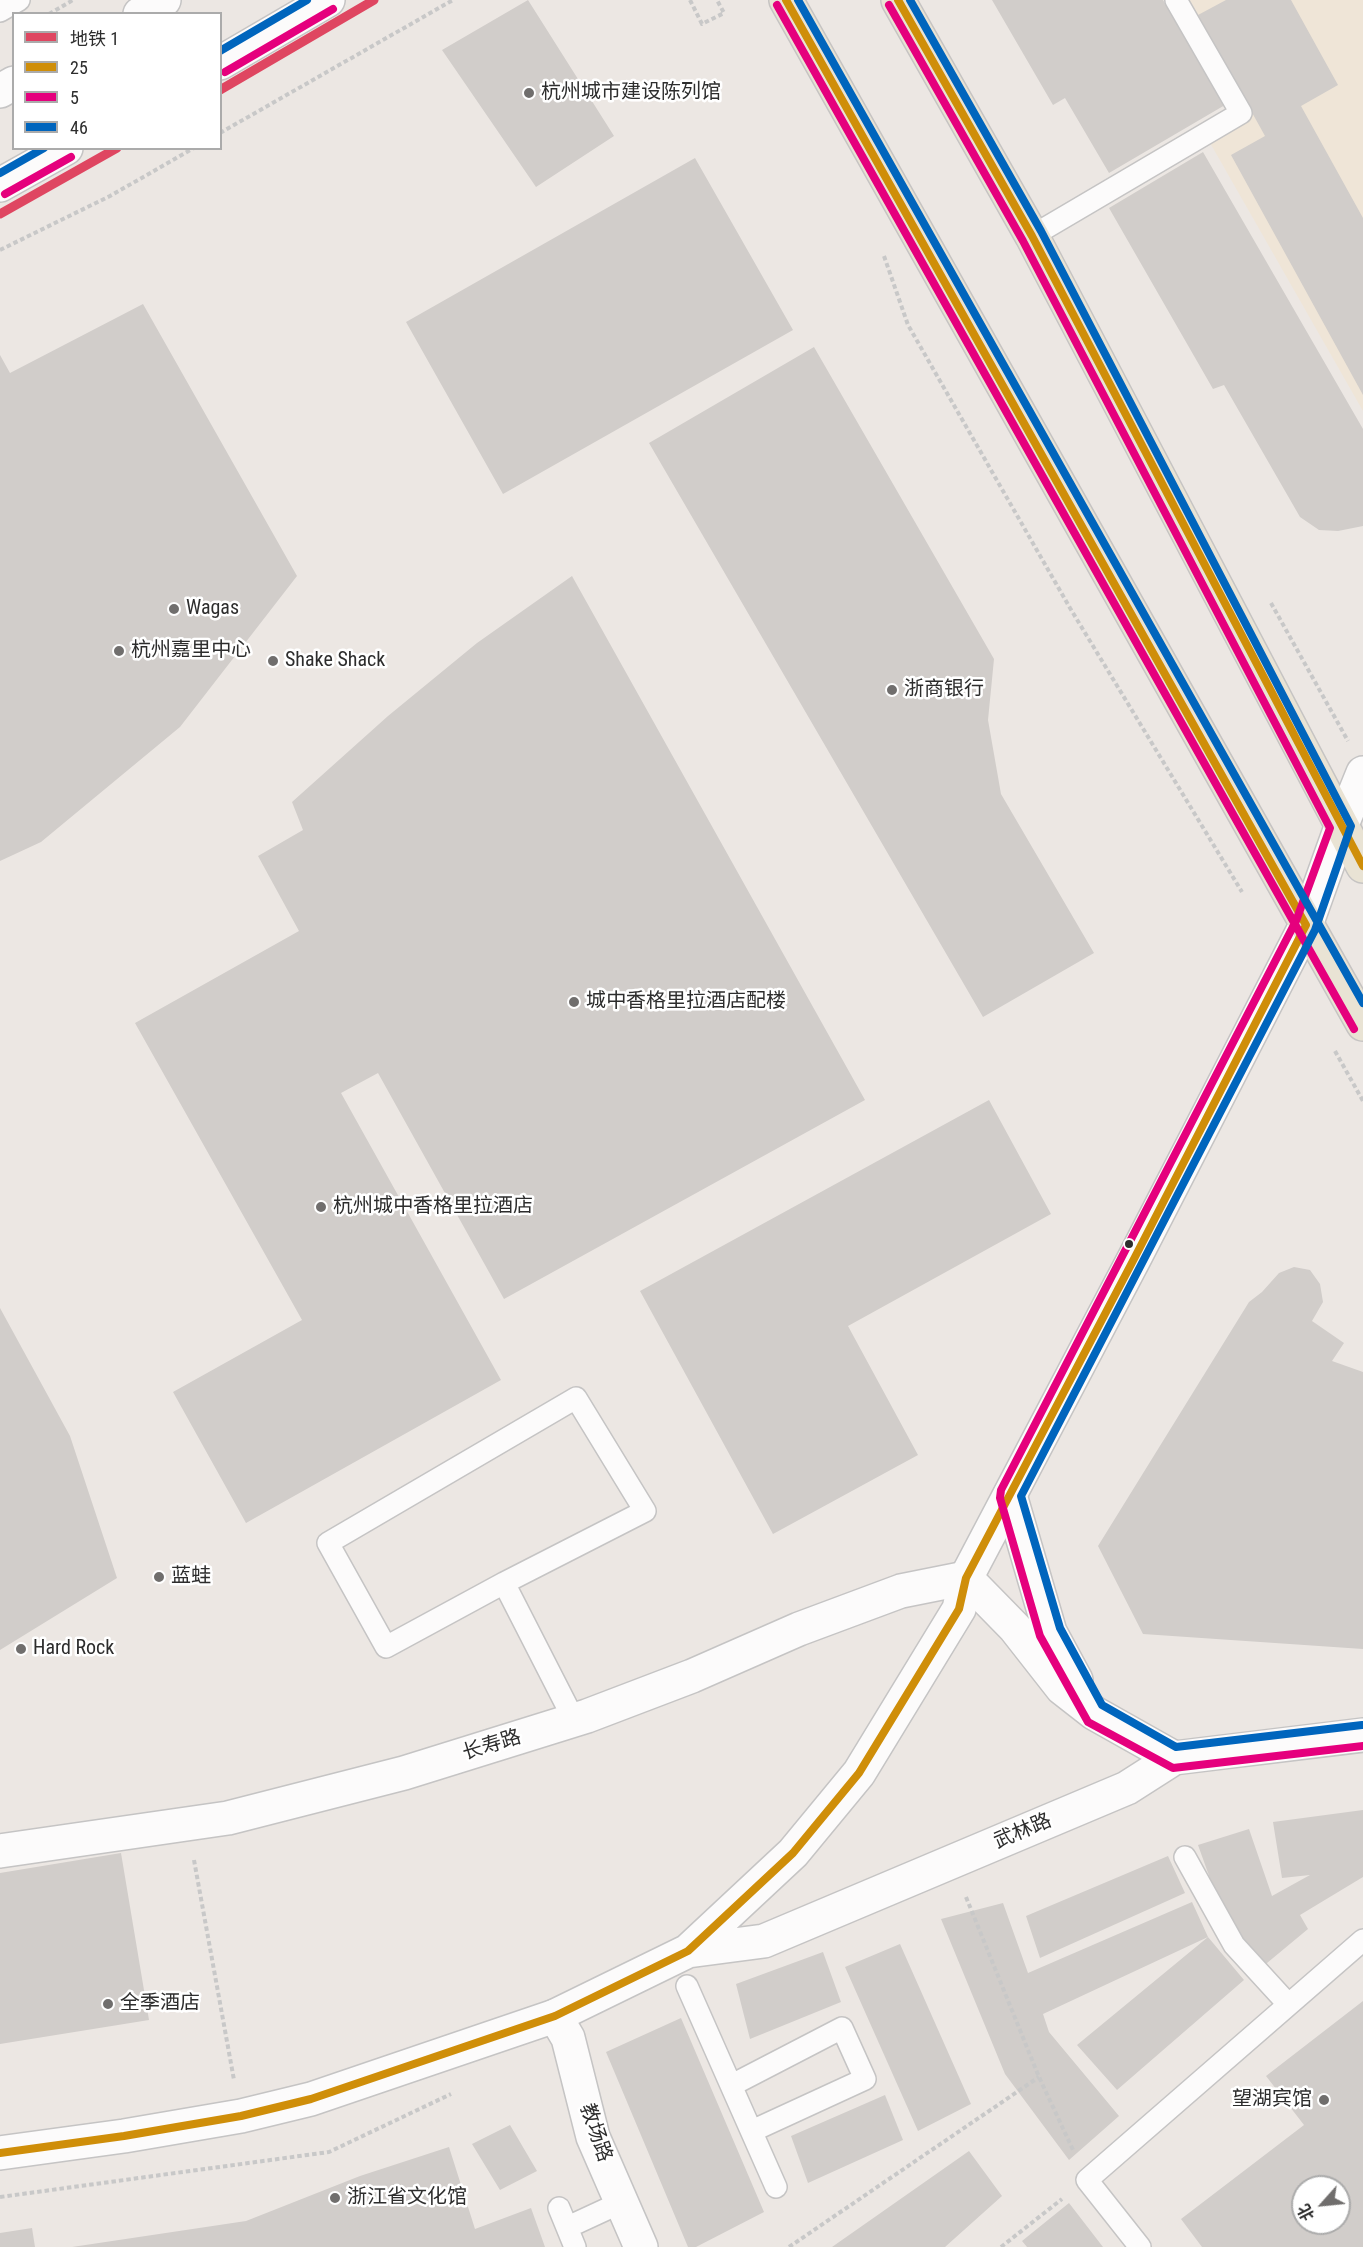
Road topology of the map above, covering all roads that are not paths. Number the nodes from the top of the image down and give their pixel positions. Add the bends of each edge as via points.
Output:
1 (20, 0) edge
2 (164, 0) edge
3 (328, 0) edge
4 (786, 0) edge
5 (898, 0) edge
6 (1176, 0) edge
7 (0, 11) edge
8 (143, 12) edge
9 (222, 62) edge
10 (62, 150) edge
11 (0, 185) edge
12 (1032, 236) junction
13 (1363, 773) edge
14 (1341, 827) junction
15 (1363, 866) edge
16 (1306, 925) junction
17 (1363, 1024) edge
18 (1010, 1495) junction
19 (966, 1578) junction
20 (504, 1583) junction
21 (1094, 1713) junction
22 (574, 1720) junction
23 (1363, 1735) edge
24 (1174, 1758) junction
25 (0, 1851) edge
26 (1185, 1857) dead end
27 (1363, 1940) edge
28 (688, 1951) junction
29 (687, 1986) dead end
30 (1288, 2004) junction
31 (555, 2016) junction
32 (732, 2085) junction
33 (752, 2131) junction
34 (0, 2153) edge
35 (776, 2187) dead end
36 (622, 2202) junction
37 (575, 2247) edge
38 (641, 2247) edge
39 (1140, 2247) edge

1 - 7 lane
2 - 8 street
3 - 9 street
4 - 16 main road
5 - 12 main road
6 - 12 lane via 1241,113
10 - 11 street
12 - 14 main road
13 - 14 street, 武林路
14 - 15 main road
14 - 16 street, 武林路
16 - 17 main road
16 - 18 street, 武林路
18 - 19 street, 武林路
18 - 21 street via 1050,1632
19 - 21 street via 1015,1628 1062,1688
19 - 22 street, 长寿路 via 901,1591
19 - 28 street, 武林路 via 959,1610 859,1773 793,1853
20 - 20 lane via 387,1647 328,1543 576,1398 645,1511
20 - 22 lane
21 - 24 street
22 - 25 street, 长寿路 via 404,1773 228,1818
23 - 24 street, 武林路
24 - 28 street, 武林路 via 1127,1788 764,1941
26 - 30 lane via 1234,1945
27 - 30 lane
28 - 31 street, 武林路
29 - 32 lane
30 - 39 lane via 1087,2180
31 - 34 street, 武林路 via 312,2099 241,2116
31 - 36 street, 教场路 via 568,2038 593,2137
32 - 33 lane
32 - 33 lane via 842,2028 865,2079
33 - 35 lane
36 - 37 lane via 563,2218
36 - 38 street, 教场路

